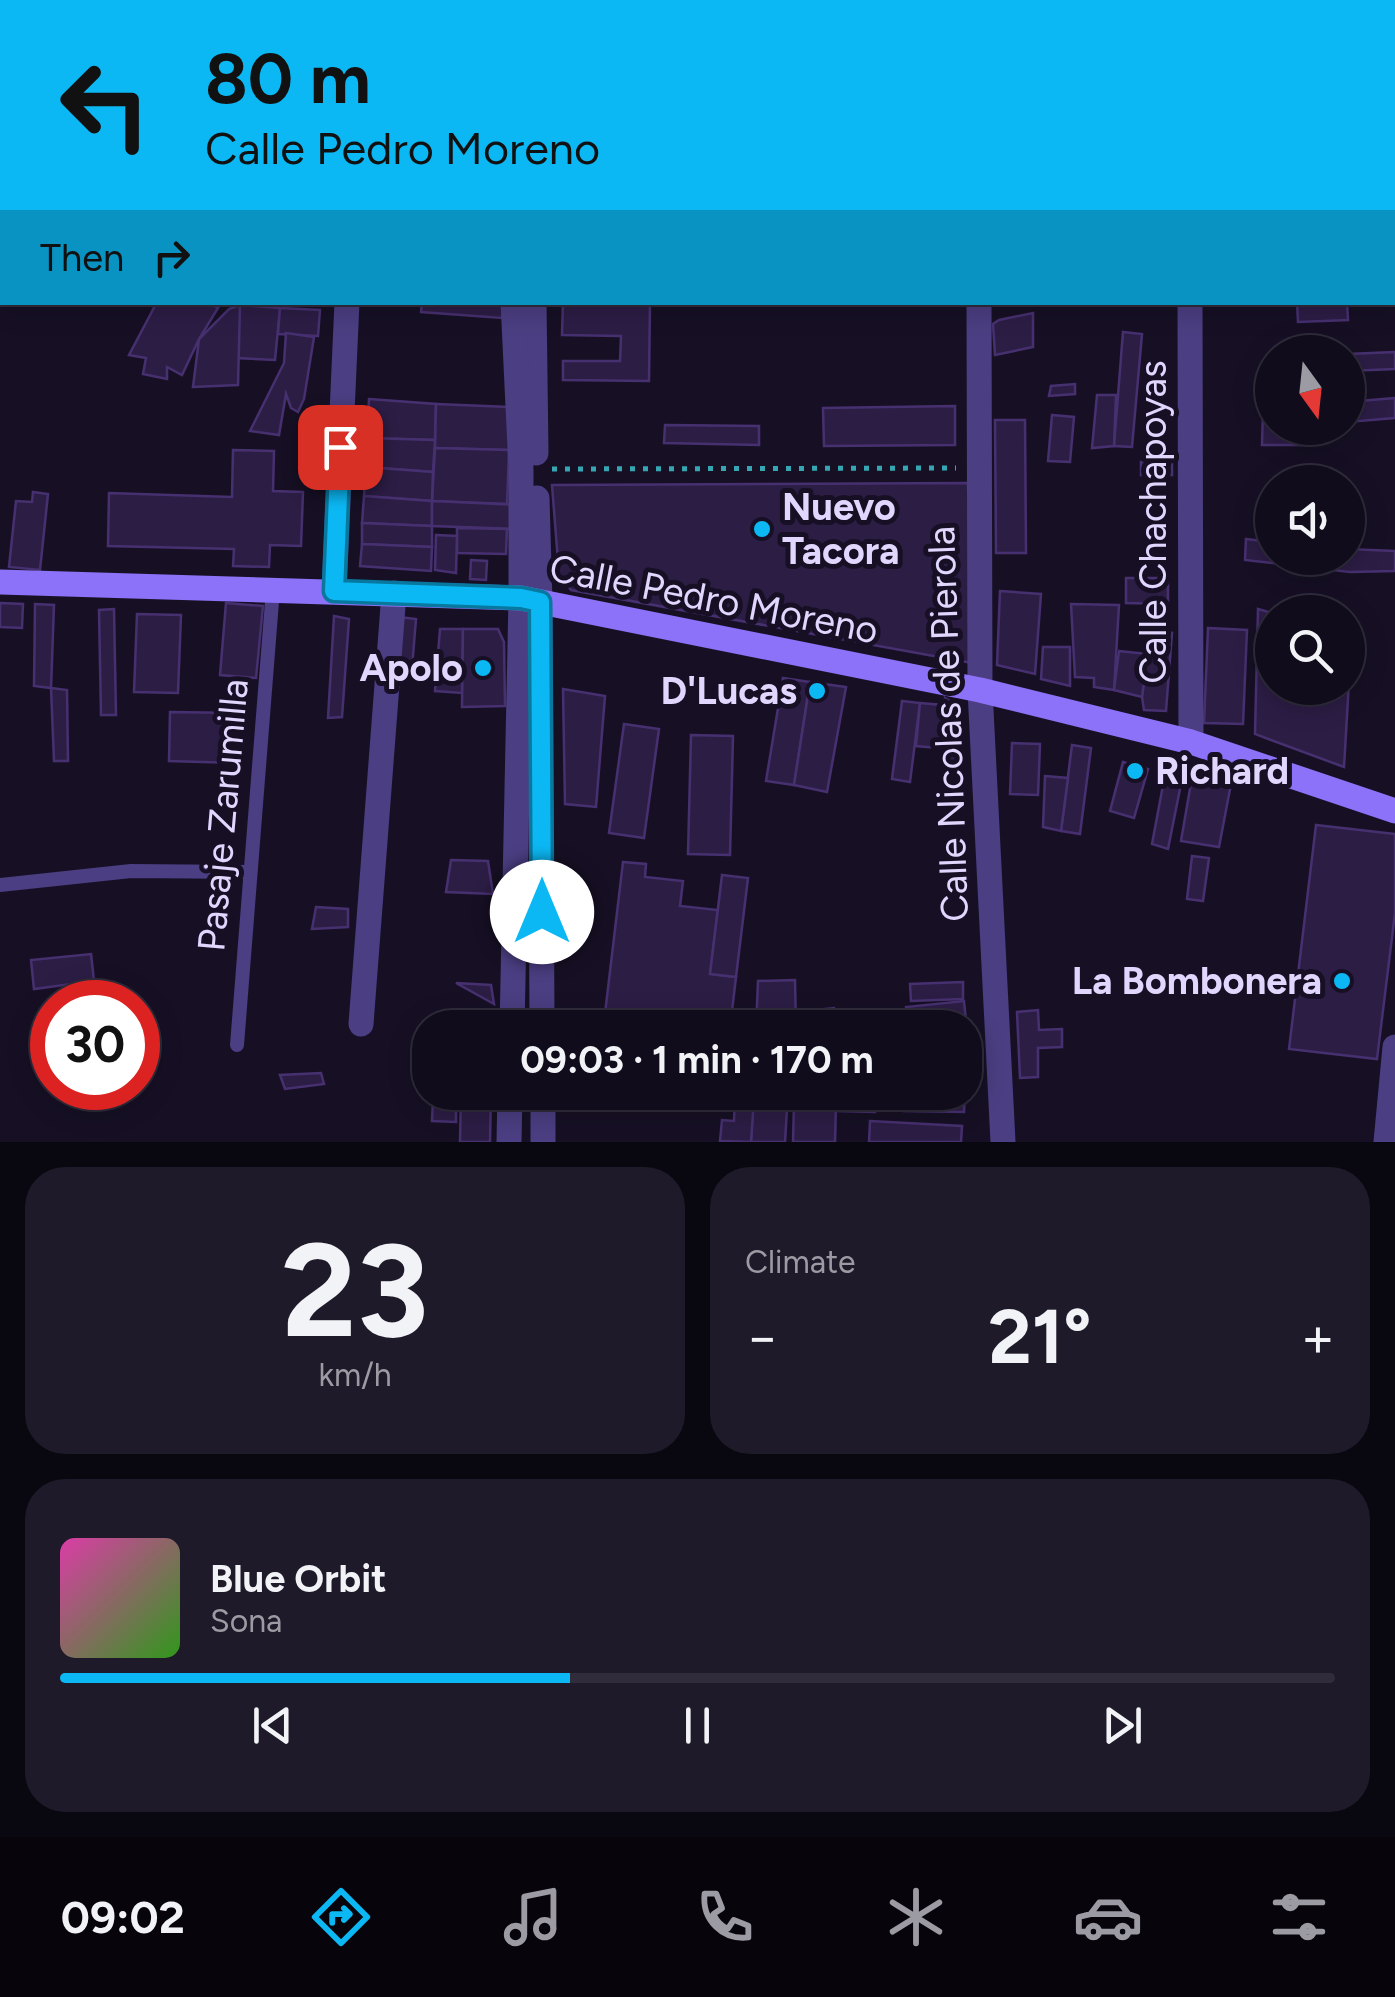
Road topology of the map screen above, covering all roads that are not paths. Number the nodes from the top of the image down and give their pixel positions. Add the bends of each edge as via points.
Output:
1 (347, 305) edge
2 (513, 305) edge
3 (534, 305) edge
4 (979, 305) edge
5 (1190, 305) edge
6 (0, 582) edge
7 (273, 589) junction
8 (334, 591) junction
9 (394, 593) junction
10 (531, 600) junction
11 (980, 690) junction
12 (1191, 742) junction
13 (1395, 811) edge
14 (250, 872) junction
15 (0, 885) edge
16 (513, 1010) edge
17 (542, 1010) edge
18 (361, 1024) dead end
19 (237, 1045) dead end
20 (1395, 1047) edge
21 (510, 1110) edge
22 (542, 1110) edge
23 (509, 1142) edge
24 (543, 1142) edge
25 (1003, 1142) edge
26 (1386, 1142) edge

1 - 8 street
2 - 10 street
3 - 10 street
4 - 11 street, Calle Nicolas de Pierola
5 - 12 street, Calle Chachapoyas
6 - 7 main road, Calle Pedro Moreno
7 - 8 main road, Calle Pedro Moreno
7 - 14 lane, Pasaje Zarumilla
8 - 9 main road, Calle Pedro Moreno
9 - 10 main road, Calle Pedro Moreno
9 - 18 street
10 - 11 main road, Calle Pedro Moreno
10 - 16 street
10 - 17 street
11 - 12 main road, Calle Pedro Moreno
11 - 25 street, Calle Nicolas de Pierola
12 - 13 main road, Calle Pedro Moreno
14 - 15 lane via 131,870
14 - 19 lane, Pasaje Zarumilla
20 - 26 street
21 - 23 street
22 - 24 street

